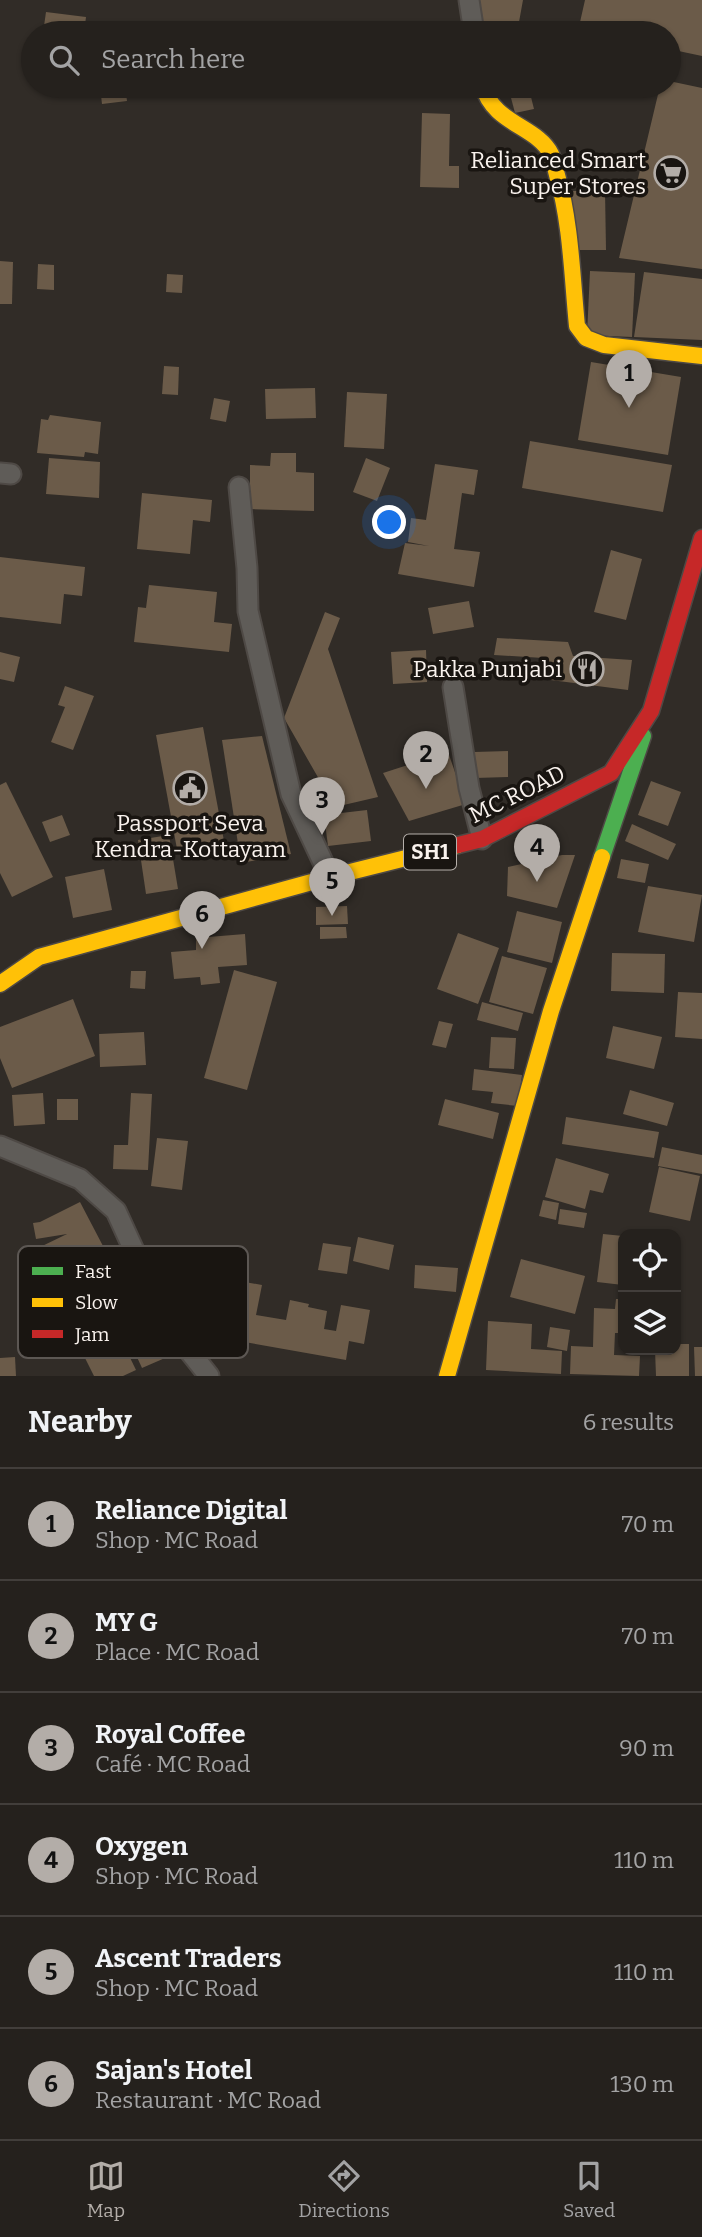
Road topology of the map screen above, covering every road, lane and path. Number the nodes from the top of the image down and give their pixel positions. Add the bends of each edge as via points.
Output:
1 (469, 0) edge
2 (472, 21) edge
3 (487, 98) edge
4 (702, 356) edge
5 (239, 487) dead end
6 (701, 546) edge
7 (453, 687) dead end
8 (651, 710) junction
9 (482, 839) junction
10 (330, 877) junction
11 (0, 984) edge
12 (0, 1146) edge
13 (132, 1246) edge
14 (195, 1358) edge
15 (209, 1376) edge
16 (448, 1376) edge

1 - 2 street
3 - 4 street via 550,152 565,209 577,327 586,338 604,345
5 - 10 street via 254,637 291,794
6 - 8 street, MC ROAD / SH1
7 - 9 street
8 - 9 street, MC ROAD / SH1 via 611,773
8 - 16 street via 551,1011
9 - 10 street, MC ROAD / SH1
10 - 11 street, MC ROAD / SH1 via 39,957
12 - 13 street via 80,1179 116,1211
14 - 15 street

